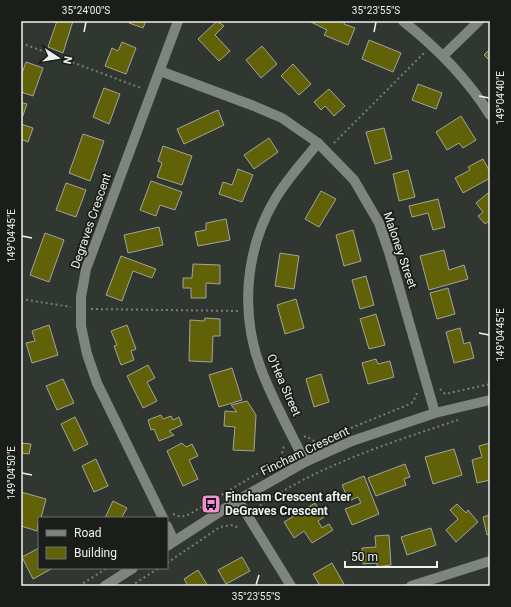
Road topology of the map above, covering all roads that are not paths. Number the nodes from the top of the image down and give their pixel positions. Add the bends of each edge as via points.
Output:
1 (178, 21) edge
2 (403, 21) edge
3 (479, 21) edge
4 (443, 56) junction
5 (160, 70) junction
6 (490, 115) edge
7 (318, 143) junction
8 (490, 400) edge
9 (435, 413) junction
10 (305, 462) junction
11 (238, 500) junction
12 (163, 517) edge
13 (168, 530) edge
14 (171, 543) edge
15 (490, 561) edge
16 (131, 569) edge
17 (105, 586) edge
18 (291, 586) edge
19 (411, 586) edge

1 - 5 street, Degraves Crescent
2 - 4 street
3 - 4 street
4 - 6 street
5 - 7 street, Maloney Street via 282,118
5 - 12 street, Degraves Crescent via 86,269 81,297 81,326 86,354 97,383
7 - 9 street, Maloney Street via 354,180 379,222
7 - 10 street, O'Hea Street via 274,201 260,229 251,259 248,290 252,337 261,368
8 - 9 street, Fincham Crescent
9 - 10 street, Fincham Crescent via 352,441
10 - 11 street, Fincham Crescent
11 - 14 street, Fincham Crescent
11 - 18 street
13 - 14 street
15 - 19 street
16 - 17 street

